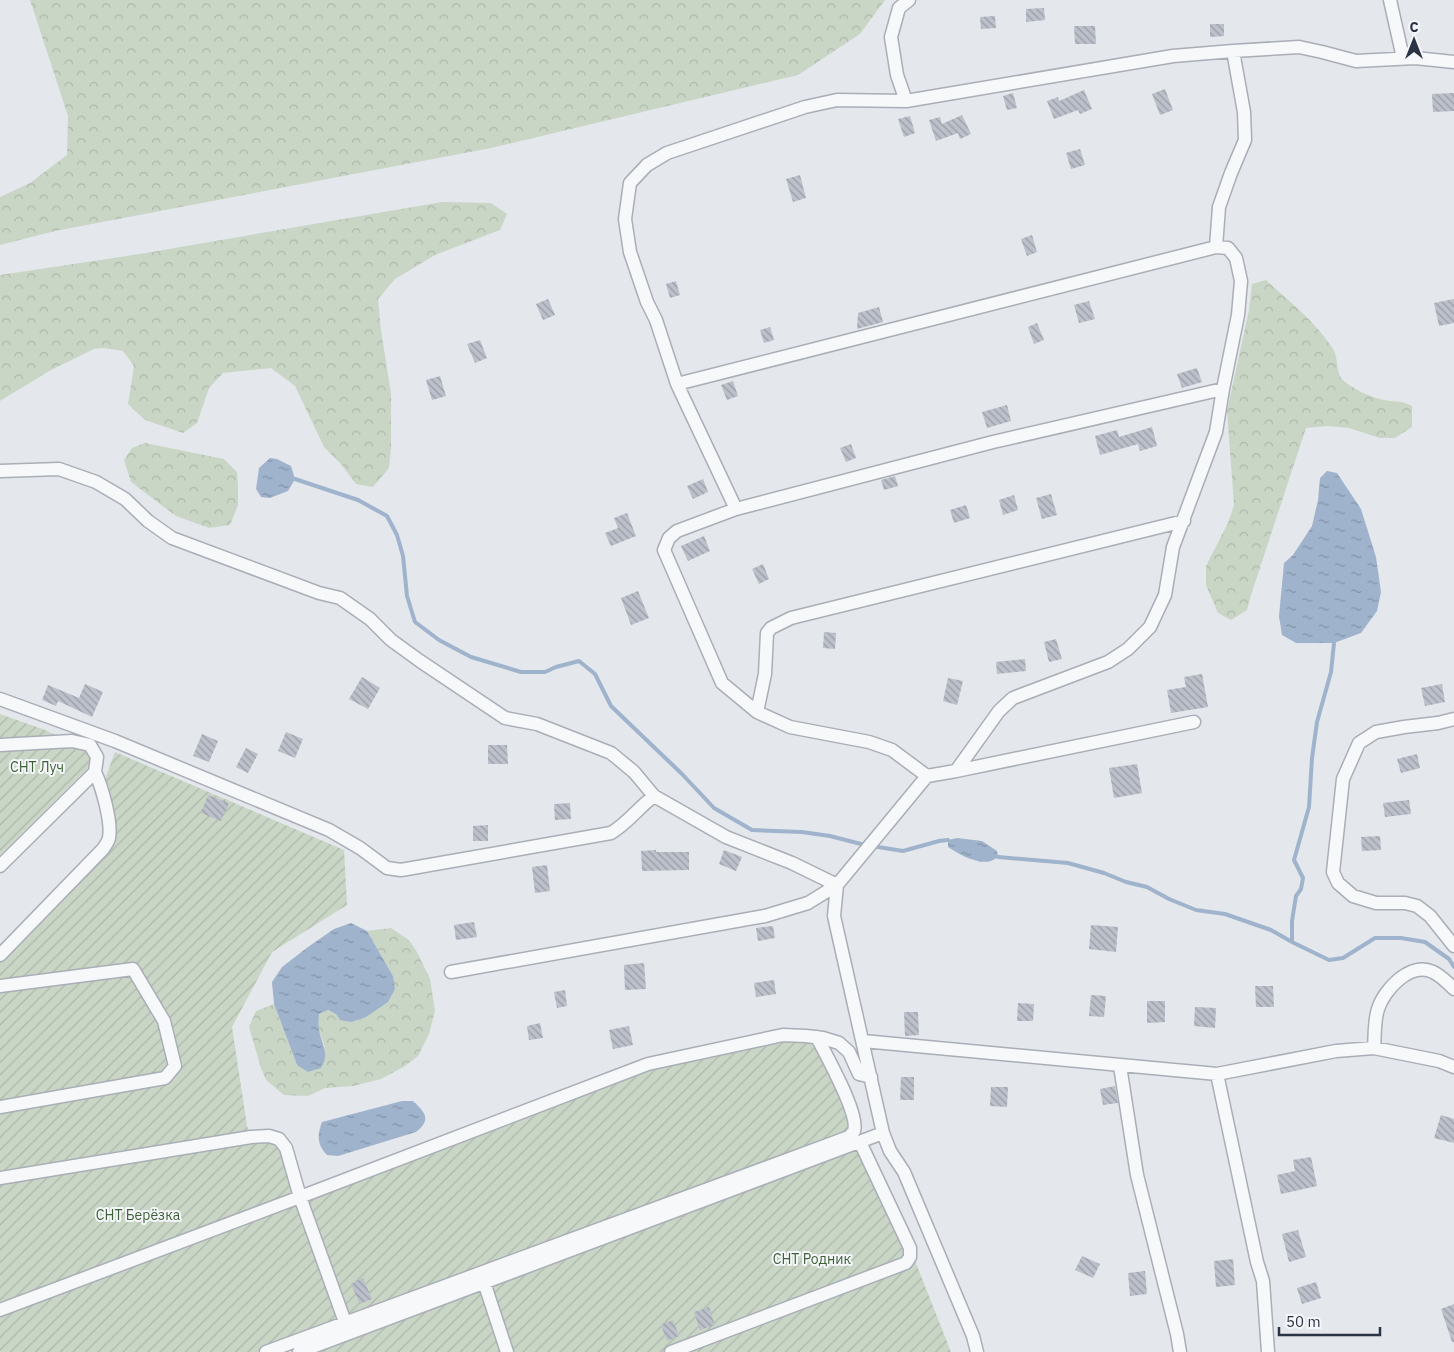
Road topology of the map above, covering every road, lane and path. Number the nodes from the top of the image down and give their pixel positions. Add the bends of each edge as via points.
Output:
1 (909, 0) edge
2 (1390, 0) edge
3 (1233, 51) junction
4 (1403, 58) junction
5 (1454, 62) edge
6 (906, 100) junction
7 (1216, 247) junction
8 (677, 384) junction
9 (1223, 389) junction
10 (0, 470) edge
11 (736, 509) junction
12 (1184, 521) junction
13 (0, 699) edge
14 (757, 712) junction
15 (1454, 719) edge
16 (1194, 722) dead end
17 (0, 745) edge
18 (956, 771) junction
19 (95, 772) junction
20 (928, 776) junction
21 (654, 796) junction
22 (0, 866) edge
23 (837, 885) junction
24 (1454, 946) edge
25 (0, 956) edge
26 (451, 972) dead end
27 (0, 986) edge
28 (1454, 989) edge
29 (817, 1037) junction
30 (863, 1041) junction
31 (1374, 1048) junction
32 (1120, 1066) junction
33 (1454, 1067) edge
34 (1217, 1074) junction
35 (871, 1076) junction
36 (0, 1107) edge
37 (883, 1133) junction
38 (860, 1142) junction
39 (0, 1178) edge
40 (300, 1198) junction
41 (484, 1282) junction
42 (0, 1310) edge
43 (345, 1322) junction
44 (266, 1352) edge
45 (300, 1352) edge
46 (507, 1352) edge
47 (671, 1352) edge
48 (978, 1352) edge
49 (1180, 1352) edge
50 (1268, 1352) edge

1 - 6 street via 899,8 891,37 897,75
2 - 4 street
3 - 4 street via 1299,47 1356,61
3 - 6 street via 1173,56
3 - 7 street via 1244,112 1245,140 1219,208
4 - 5 street
6 - 8 street via 837,100 805,107 667,153 647,165 630,183 625,219 630,252
7 - 8 street
7 - 9 street via 1228,248 1236,258 1241,281 1238,315
8 - 11 street
9 - 11 street via 993,442
9 - 12 street via 1216,432
10 - 21 street via 59,469 96,482 124,499 172,538 301,587 340,598 370,619 391,640 505,718 537,724 611,753 634,772
11 - 14 street via 677,531 669,538 664,550 722,683
12 - 14 street via 791,618 767,633 765,674
12 - 18 street via 1173,547 1164,595 1150,628 1108,662 1013,698 999,711
13 - 21 street via 115,741 329,830 387,868 401,870 611,833
14 - 20 street via 790,726 869,742 892,750
15 - 24 street via 1376,732 1359,743 1343,779 1334,872 1338,883 1353,896 1417,906 1430,916
16 - 18 street
17 - 19 street via 72,741 90,745 97,757
18 - 20 street
19 - 22 street
19 - 25 street via 102,787 109,839
20 - 23 street
21 - 23 street via 726,837
23 - 26 street via 808,903 765,916
23 - 30 street via 834,916
27 - 36 street via 133,969 164,1021 175,1066 165,1078
28 - 31 street via 1432,971 1405,974 1392,984 1378,1009
29 - 35 street via 839,1043 849,1052 859,1074
29 - 40 street via 783,1036 648,1064
29 - 43 street via 844,1090 854,1121 854,1130 848,1136
30 - 32 street
30 - 35 street
31 - 33 street
31 - 34 street via 1336,1051
32 - 34 street
32 - 49 street via 1137,1175
34 - 50 street via 1263,1281
35 - 37 street
37 - 38 street
37 - 48 street via 904,1172
38 - 41 street
38 - 47 street via 910,1248 910,1258 906,1263
39 - 40 street via 268,1136 280,1139 286,1148
40 - 42 street
40 - 43 street
41 - 45 street
41 - 46 street
43 - 44 street

